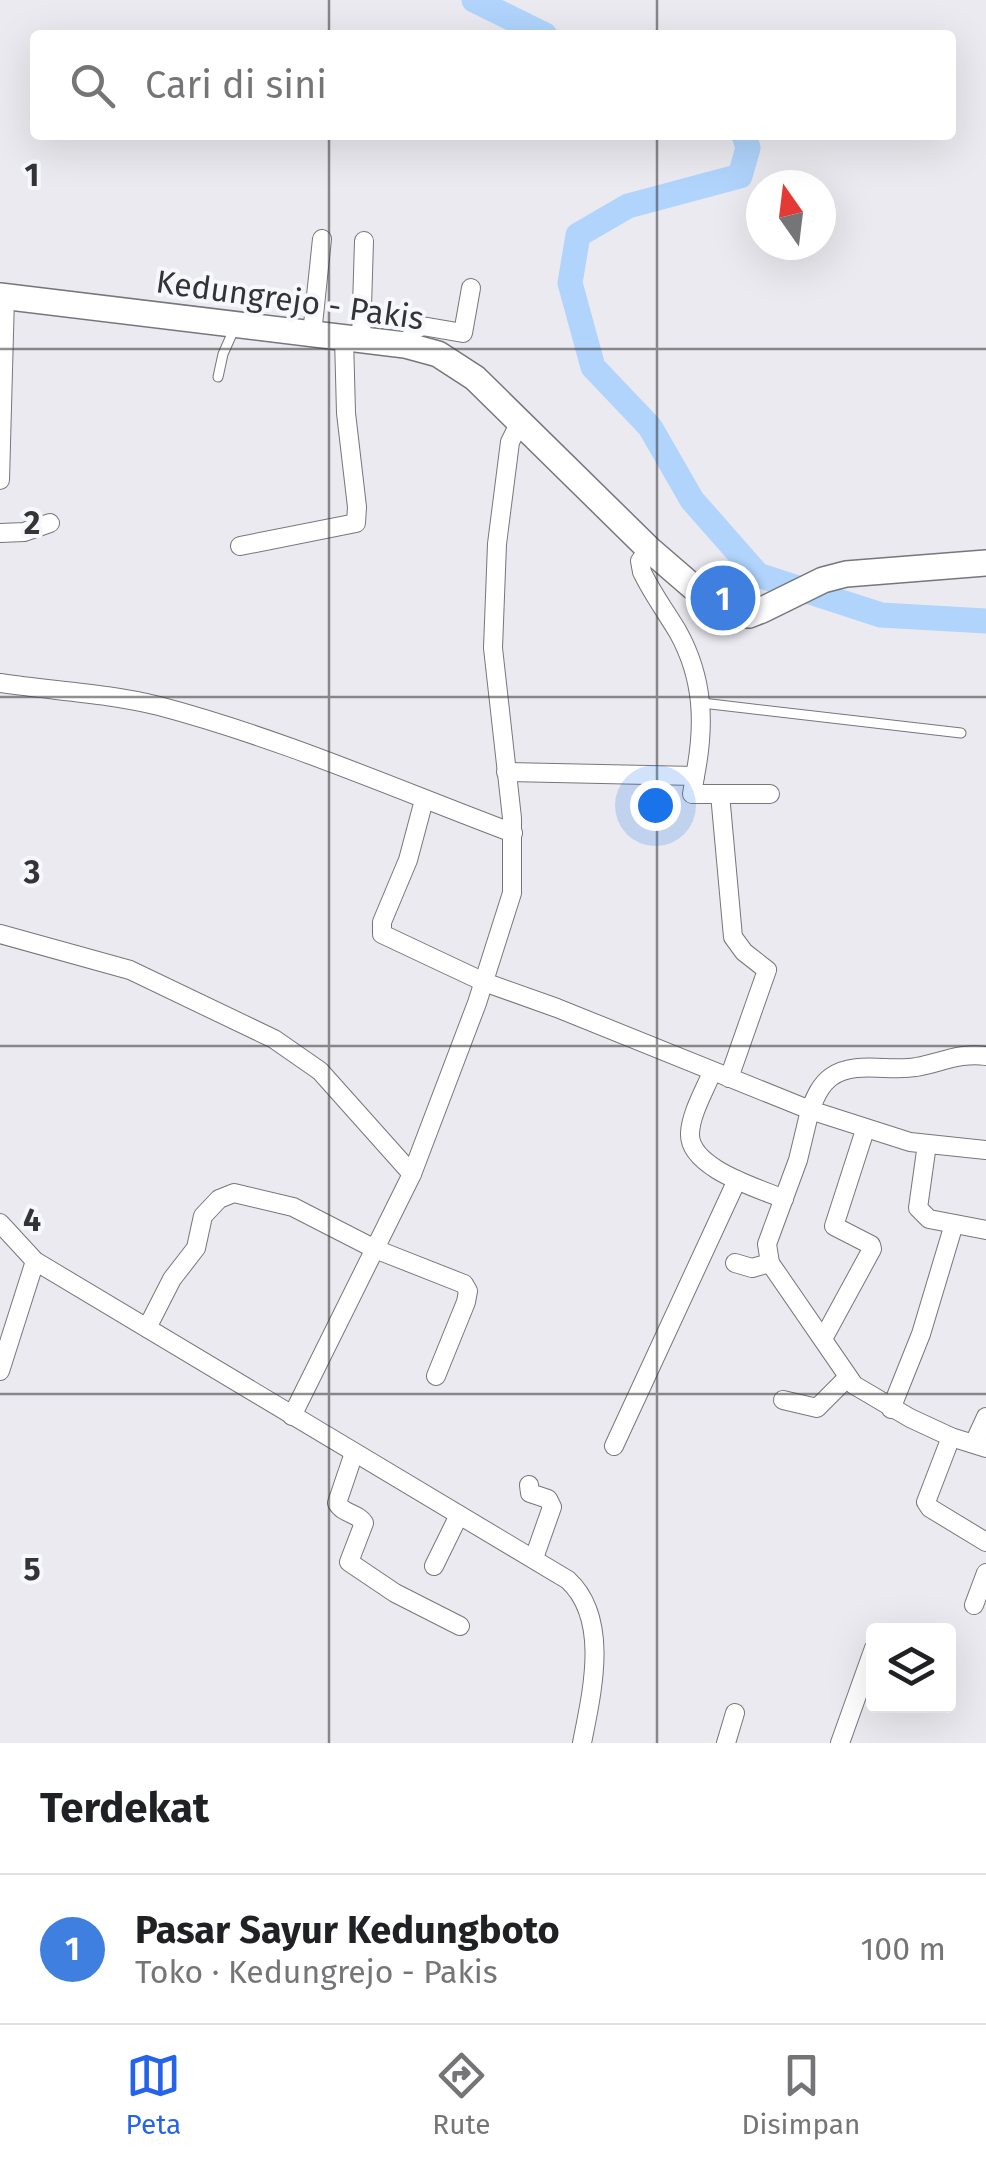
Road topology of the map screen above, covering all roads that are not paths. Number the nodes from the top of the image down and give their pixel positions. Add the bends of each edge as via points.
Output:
1 (322, 238) dead end
2 (364, 241) dead end
3 (471, 288) dead end
4 (2, 296) edge
5 (236, 324) junction
6 (312, 334) junction
7 (352, 339) junction
8 (408, 346) junction
9 (218, 377) dead end
10 (526, 426) junction
11 (0, 480) edge
12 (50, 523) dead end
13 (0, 533) edge
14 (240, 546) dead end
15 (648, 549) junction
16 (986, 564) edge
17 (0, 683) edge
18 (702, 703) junction
19 (961, 733) dead end
20 (506, 772) junction
21 (695, 776) junction
22 (720, 794) junction
23 (770, 794) dead end
24 (424, 800) junction
25 (512, 826) junction
26 (0, 934) edge
27 (484, 982) junction
28 (986, 1056) edge
29 (720, 1075) junction
30 (810, 1110) junction
31 (865, 1130) junction
32 (927, 1144) junction
33 (986, 1150) edge
34 (412, 1174) junction
35 (738, 1180) junction
36 (784, 1199) junction
37 (954, 1224) junction
38 (986, 1230) edge
39 (3, 1234) edge
40 (375, 1248) junction
41 (35, 1260) junction
42 (770, 1263) junction
43 (734, 1264) dead end
44 (147, 1328) junction
45 (822, 1338) junction
46 (0, 1371) edge
47 (436, 1376) dead end
48 (846, 1378) junction
49 (782, 1400) dead end
50 (891, 1409) junction
51 (292, 1416) junction
52 (986, 1417) edge
53 (951, 1437) junction
54 (614, 1446) dead end
55 (980, 1446) edge
56 (354, 1453) junction
57 (529, 1485) dead end
58 (459, 1515) junction
59 (986, 1542) edge
60 (534, 1558) junction
61 (434, 1566) dead end
62 (986, 1573) edge
63 (974, 1606) dead end
64 (460, 1626) dead end
65 (866, 1670) edge
66 (736, 1713) dead end
67 (582, 1743) edge
68 (726, 1743) edge
69 (840, 1743) edge

1 - 6 street
2 - 7 street
3 - 8 street via 463,333 422,326 413,330
4 - 5 main road, Kedungrejo - Pakis
4 - 11 street
5 - 6 main road, Kedungrejo - Pakis
5 - 9 lane
6 - 7 main road, Kedungrejo - Pakis
7 - 8 main road, Kedungrejo - Pakis
7 - 14 street via 346,413 356,522
8 - 10 main road, Kedungrejo - Pakis via 458,364
10 - 15 main road, Kedungrejo - Pakis
10 - 20 street via 510,442 495,572 492,648
12 - 13 street
15 - 16 main road, Kedungrejo - Pakis via 730,614 749,614 823,580 871,570
15 - 18 street via 642,572 690,658
17 - 24 street via 156,706 271,741
18 - 19 lane
18 - 21 street
20 - 21 street
20 - 25 street
21 - 22 street via 692,794
22 - 23 street
22 - 29 street via 732,937 767,970
24 - 25 street
24 - 27 street via 380,932
25 - 27 street via 512,893
26 - 34 street via 130,970 274,1039 320,1071
27 - 29 street
27 - 34 street
28 - 30 street via 832,1075
29 - 30 street
29 - 35 street via 692,1124 692,1146
30 - 31 street
30 - 36 street
31 - 32 street
31 - 45 street via 834,1226 872,1249
32 - 33 street
32 - 37 street via 918,1208 929,1219
34 - 40 street
35 - 36 street
35 - 54 street
36 - 42 street via 767,1244
37 - 38 street
37 - 50 street
39 - 41 street
40 - 44 street via 294,1207 228,1194 204,1216 196,1248
40 - 47 street via 468,1290
40 - 51 street
41 - 44 street
41 - 46 street
42 - 43 street
42 - 45 street
44 - 51 street
45 - 48 street
48 - 49 street via 817,1408
48 - 50 street
50 - 53 street
51 - 56 street
52 - 55 street
53 - 55 street
53 - 59 street via 926,1502
56 - 58 street
56 - 64 street via 337,1503 364,1523 349,1562
57 - 60 street via 552,1507
58 - 60 street
58 - 61 street
60 - 67 street via 578,1590 591,1618 592,1683
62 - 63 street
65 - 69 street
66 - 68 street

